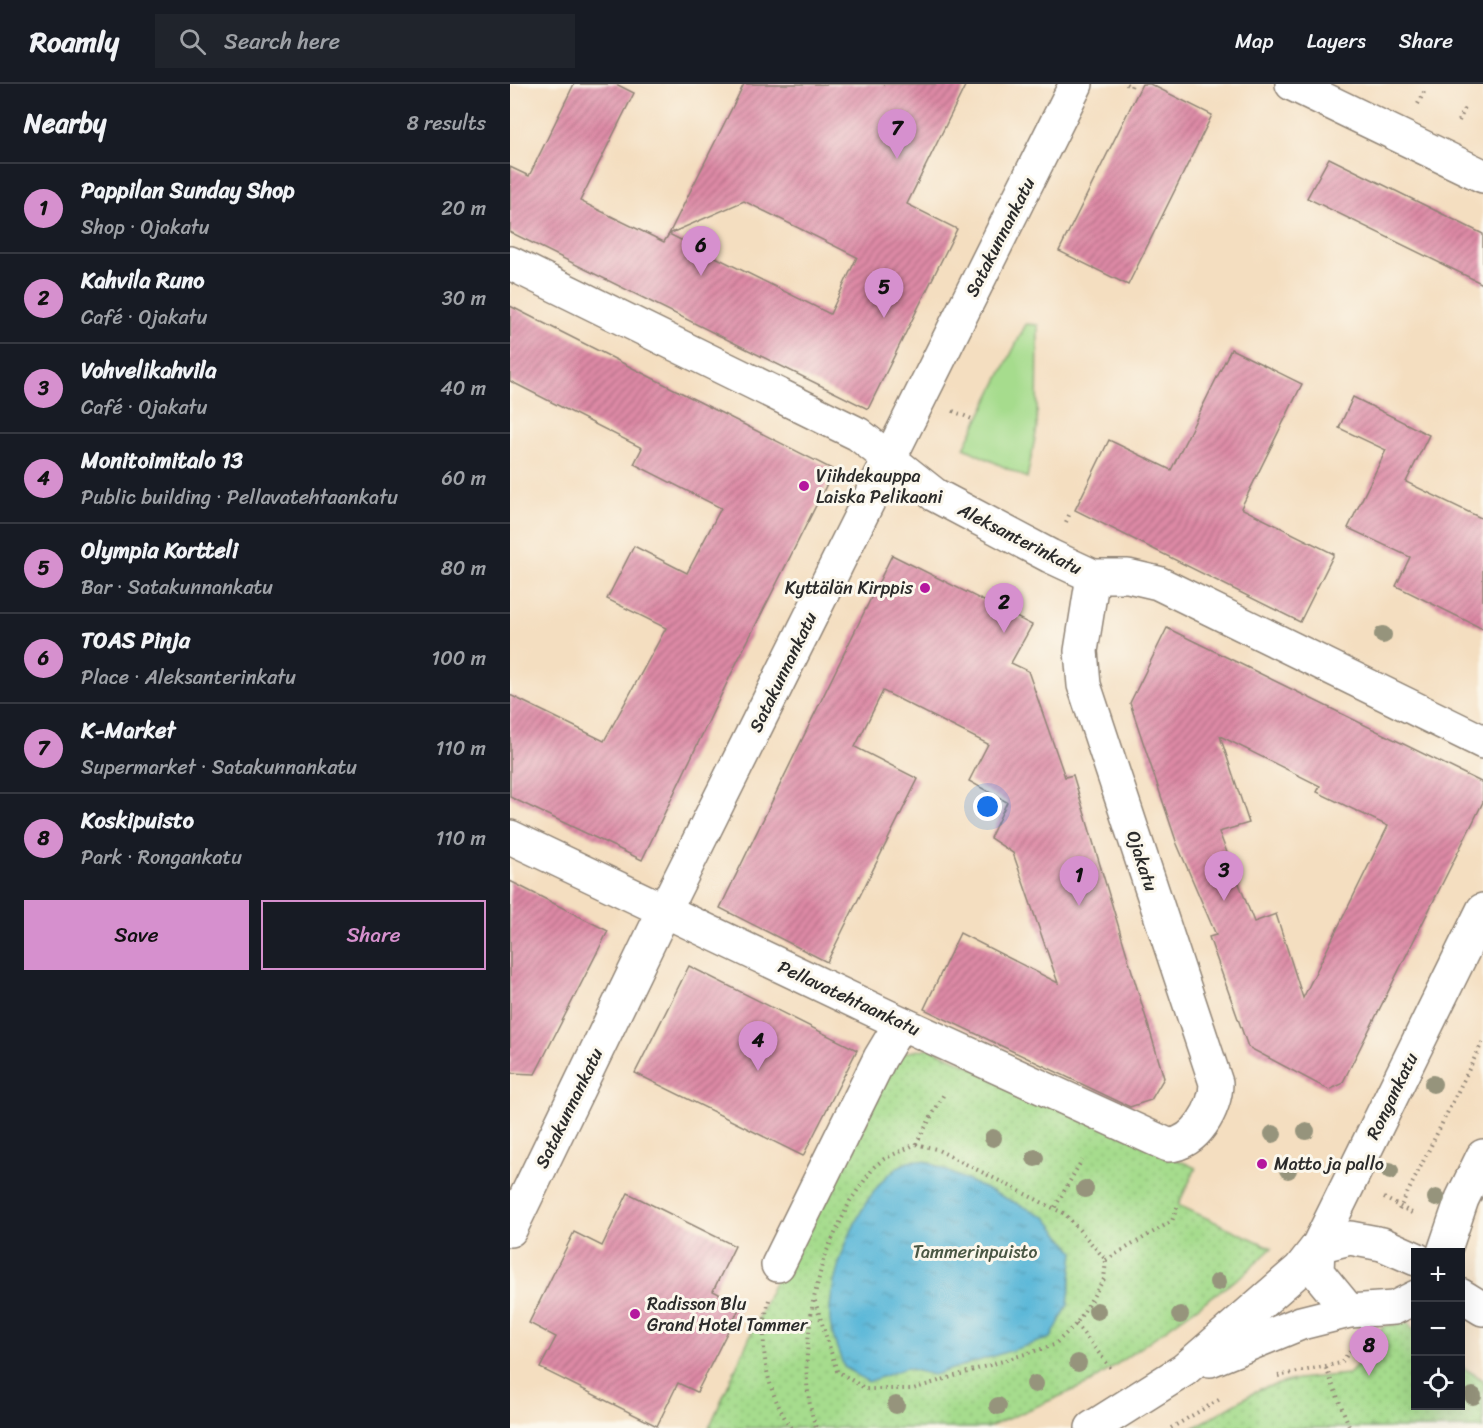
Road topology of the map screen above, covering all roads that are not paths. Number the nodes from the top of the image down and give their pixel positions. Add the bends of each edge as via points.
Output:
1 (1076, 84) edge
2 (1292, 84) edge
3 (1329, 92) edge
4 (1483, 176) edge
5 (510, 263) edge
6 (889, 459) junction
7 (1093, 576) junction
8 (1483, 742) edge
9 (510, 837) edge
10 (1483, 910) edge
11 (664, 911) junction
12 (901, 1023) junction
13 (1191, 1138) joint
14 (1483, 1156) edge
15 (510, 1230) edge
16 (1447, 1242) edge
17 (1318, 1246) junction
18 (1411, 1258) edge
19 (778, 1265) road end
20 (1465, 1298) edge
21 (1411, 1300) edge
22 (1483, 1309) edge
23 (1360, 1310) junction
24 (1184, 1370) junction
25 (1092, 1428) edge

1 - 6 street, Satakunnankatu
2 - 3 street
3 - 4 street
5 - 6 street, Aleksanterinkatu via 858,434
6 - 7 street, Aleksanterinkatu via 935,495
6 - 11 street, Satakunnankatu
7 - 8 street, Aleksanterinkatu via 1128,576 1158,583
7 - 13 street, Ojakatu via 1081,651 1084,685 1216,1083 1215,1096
9 - 11 street, Pellavatehtaankatu
10 - 17 street, Rongankatu
11 - 12 street, Pellavatehtaankatu
11 - 15 street, Satakunnankatu
12 - 13 street, Pellavatehtaankatu via 1168,1145
12 - 19 street
14 - 16 street
17 - 18 street via 1350,1238 1382,1244
17 - 23 street via 1317,1272
17 - 24 street, Rongankatu via 1300,1269
20 - 22 street
21 - 23 street, Rongankatu via 1394,1308
23 - 24 street, Rongankatu via 1301,1323
24 - 25 street, Rongankatu

